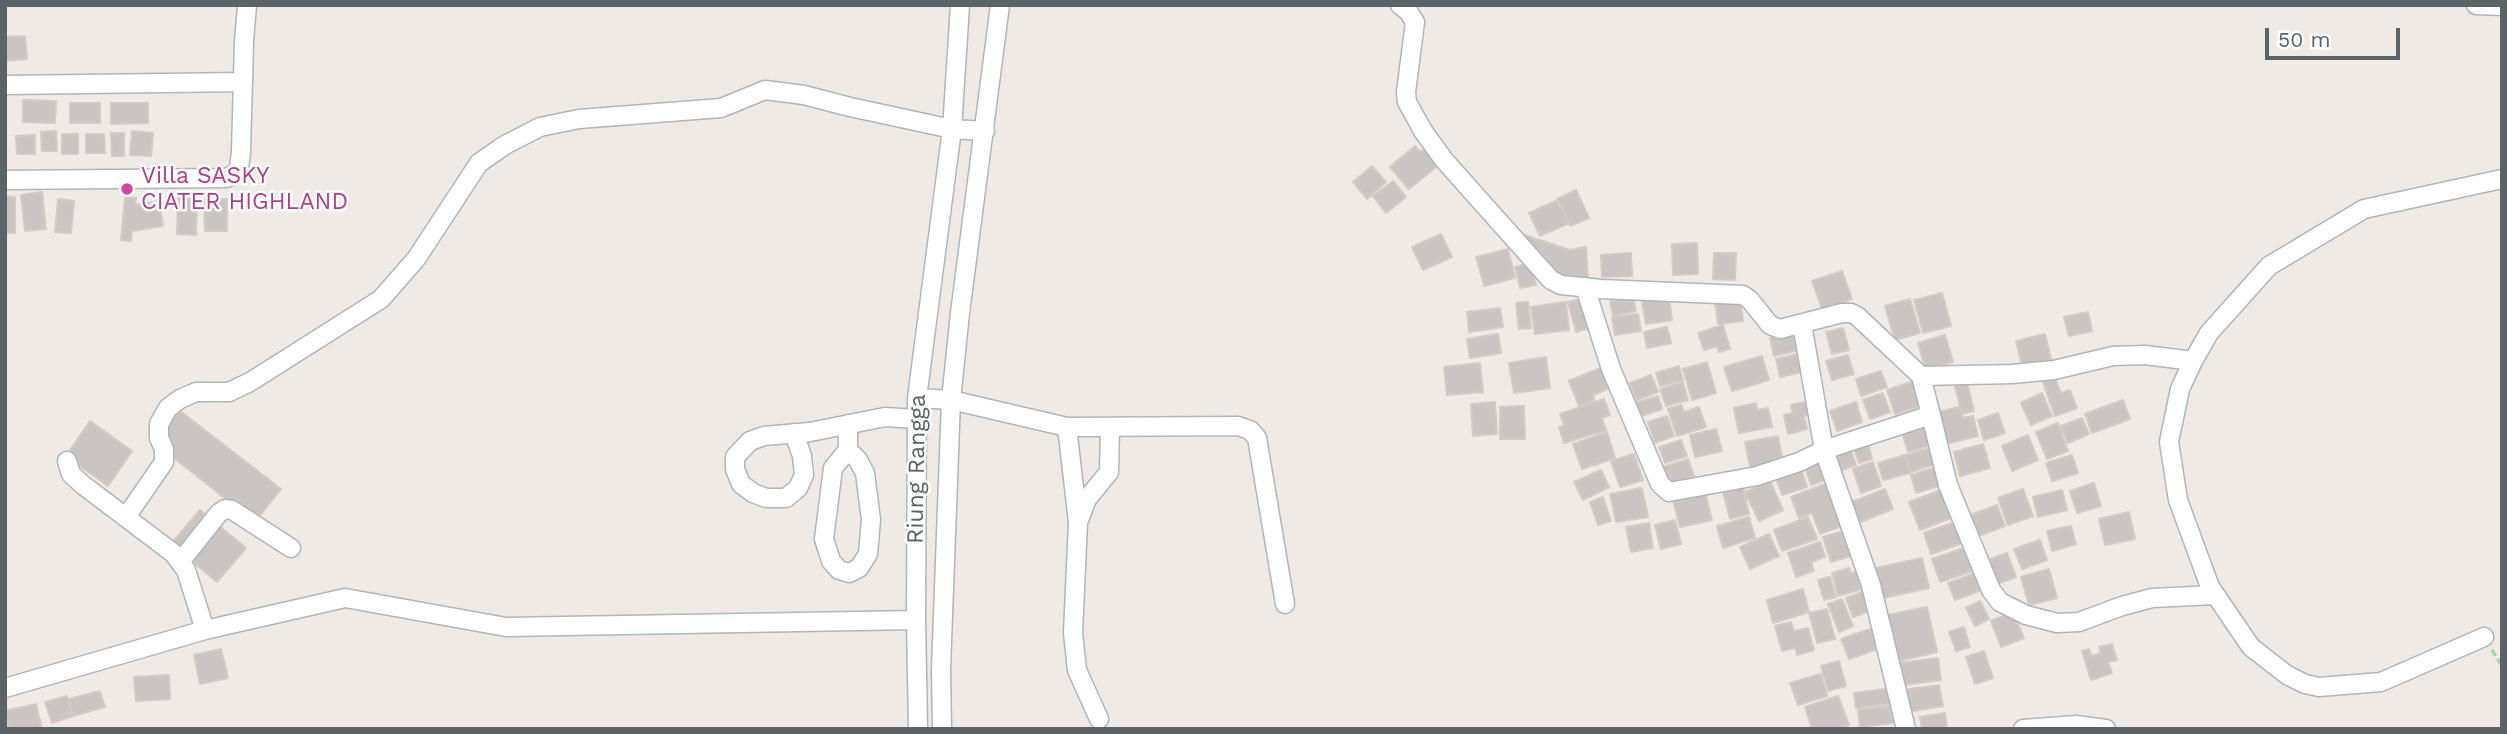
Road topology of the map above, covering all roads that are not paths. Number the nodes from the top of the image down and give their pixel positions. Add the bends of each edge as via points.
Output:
1 (247, 5) edge
2 (960, 5) edge
3 (1000, 5) edge
4 (1400, 5) edge
5 (2476, 5) edge
6 (2502, 6) edge
7 (243, 82) junction
8 (5, 85) edge
9 (952, 129) junction
10 (985, 131) junction
11 (2502, 179) edge
12 (5, 180) edge
13 (1586, 287) junction
14 (1801, 324) junction
15 (2193, 361) junction
16 (1922, 376) junction
17 (917, 398) junction
18 (951, 400) junction
19 (1931, 415) junction
20 (916, 419) junction
21 (848, 424) junction
22 (1067, 427) junction
23 (1110, 428) junction
24 (794, 433) dead end
25 (848, 450) junction
26 (1824, 450) junction
27 (67, 461) dead end
28 (126, 517) junction
29 (1078, 522) junction
30 (291, 548) dead end
31 (180, 562) junction
32 (2215, 595) junction
33 (1284, 604) dead end
34 (916, 620) junction
35 (205, 630) junction
36 (2484, 637) dead end
37 (5, 688) edge
38 (1099, 719) dead end
39 (918, 729) edge
40 (942, 729) edge
41 (1906, 729) edge
42 (2023, 729) edge
43 (2106, 729) edge

1 - 7 street
2 - 9 street, Riung Rangga
3 - 10 street
4 - 13 street via 1415,22 1406,92 1423,131 1551,280
5 - 6 street
7 - 8 street
7 - 12 street via 239,168 226,178
9 - 10 street
9 - 17 street, Riung Rangga
9 - 28 street via 765,90 721,108 579,119 540,127 479,163 416,259 381,299 250,382 229,392 196,392 168,408 159,424 164,461
10 - 18 street
11 - 15 street via 2364,209 2269,266 2209,333
13 - 14 street via 1743,295 1775,328
13 - 26 street via 1611,369 1664,490 1674,492 1757,475
14 - 16 street via 1842,313 1857,316
14 - 26 street
15 - 16 street via 2113,356 2054,370
15 - 32 street via 2180,389 2169,442 2178,500
16 - 19 street
17 - 18 street
17 - 20 street, Riung Rangga
18 - 22 street
18 - 40 street
19 - 26 street
19 - 32 street via 1948,485 2000,602 2057,623 2079,622 2152,598
20 - 21 street via 885,417
20 - 34 street, Riung Rangga
21 - 24 street
21 - 25 street
22 - 23 street
22 - 29 street
23 - 29 street via 1109,472 1087,499
23 - 33 street via 1238,426 1250,430 1257,438
25 - 25 street via 865,473 872,520 868,554 859,568 849,573 831,561 824,539 832,468
26 - 41 street via 1871,585
27 - 28 street via 71,474
28 - 31 street
29 - 38 street via 1073,633 1077,670
30 - 31 street via 225,509
31 - 35 street
32 - 36 street via 2252,647 2287,675 2319,687 2381,682
34 - 35 street via 506,627 345,598
34 - 39 street, Riung Rangga
35 - 37 street
42 - 43 street via 2076,725

